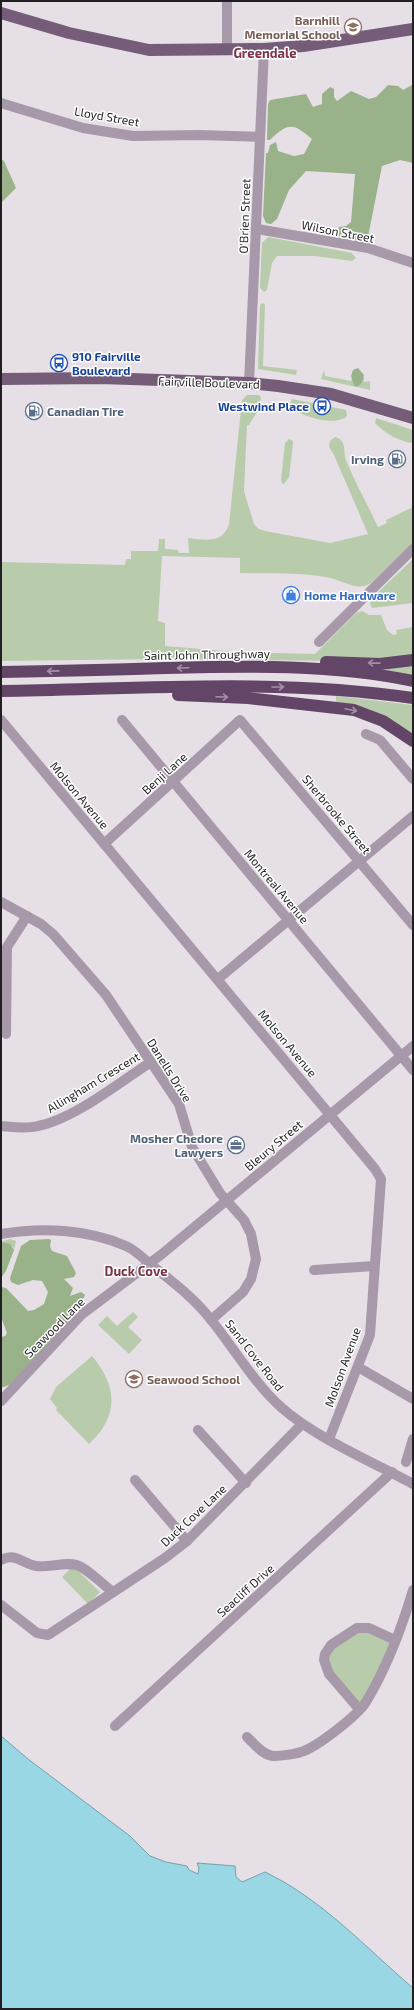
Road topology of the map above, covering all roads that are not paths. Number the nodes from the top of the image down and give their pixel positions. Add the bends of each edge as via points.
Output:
1 (227, 1) edge
2 (1, 13) edge
3 (413, 29) edge
4 (227, 48) junction
5 (264, 49) junction
6 (1, 103) edge
7 (260, 137) junction
8 (257, 230) junction
9 (413, 263) edge
10 (1, 379) edge
11 (249, 383) junction
12 (413, 418) edge
13 (413, 549) edge
14 (318, 642) dead end
15 (413, 660) edge
16 (222, 667) junction
17 (1, 672) edge
18 (413, 680) edge
19 (99, 690) junction
20 (1, 691) edge
21 (413, 698) edge
22 (1, 720) edge
23 (122, 720) dead end
24 (240, 720) joint
25 (366, 734) dead end
26 (413, 741) edge
27 (413, 779) edge
28 (174, 782) junction
29 (413, 816) edge
30 (104, 844) junction
31 (359, 862) junction
32 (1, 902) edge
33 (27, 916) junction
34 (288, 920) junction
35 (413, 925) edge
36 (218, 980) junction
37 (6, 1034) dead end
38 (413, 1046) edge
39 (401, 1056) junction
40 (151, 1062) junction
41 (413, 1070) edge
42 (330, 1115) junction
43 (1, 1126) edge
44 (227, 1200) junction
45 (1, 1234) edge
46 (150, 1263) junction
47 (374, 1266) junction
48 (314, 1270) dead end
49 (211, 1320) junction
50 (358, 1368) junction
51 (413, 1399) edge
52 (1, 1401) edge
53 (302, 1424) junction
54 (198, 1430) dead end
55 (413, 1438) edge
56 (329, 1439) junction
57 (406, 1462) dead end
58 (392, 1472) junction
59 (135, 1480) dead end
60 (246, 1483) junction
61 (413, 1484) edge
62 (187, 1541) junction
63 (1, 1560) edge
64 (413, 1590) edge
65 (113, 1592) junction
66 (1, 1605) edge
67 (395, 1640) junction
68 (359, 1709) junction
69 (115, 1726) dead end
70 (247, 1737) dead end

1 - 4 street
2 - 4 main road via 69,33 149,50
3 - 5 main road via 303,46
4 - 5 main road
5 - 7 street, O'Brien Street
6 - 7 street, Lloyd Street via 83,128 133,136
7 - 8 street, O'Brien Street
8 - 9 street, Wilson Street via 368,248
8 - 11 street, O'Brien Street
10 - 11 main road, Fairville Boulevard via 101,378
11 - 12 main road, Fairville Boulevard via 331,394
13 - 14 street
15 -> 16 highway via 386,664 314,662
16 -> 17 highway, Saint John Throughway
16 - 18 highway, Saint John Throughway via 316,669
19 - 20 highway
19 -> 21 highway via 314,688
19 -> 26 highway via 248,698 338,707 374,716
22 - 30 street, Molson Avenue
23 - 28 street, Montreal Avenue
24 - 28 street, Benji Lane
24 - 31 street, Sherbrooke Street
25 - 27 street via 380,740
28 - 30 street, Benji Lane
28 - 34 street, Montreal Avenue
29 - 31 street
30 - 36 street, Molson Avenue
31 - 34 street
31 - 35 street, Sherbrooke Street
32 - 33 street, Danells Drive
33 - 37 street via 7,947
33 - 40 street, Danells Drive via 53,934 106,995
34 - 36 street
34 - 39 street, Montreal Avenue
36 - 42 street, Molson Avenue
38 - 39 street, Bleury Street
39 - 41 street, Montreal Avenue
39 - 42 street, Bleury Street
40 - 43 street, Allingham Crescent via 95,1099 48,1124 36,1127
40 - 44 street, Danells Drive via 179,1104 192,1147 220,1194
42 - 44 street, Bleury Street
42 - 47 street, Molson Avenue via 376,1169 381,1179
44 - 46 street, Bleury Street
44 - 49 street, Danells Drive via 244,1220 251,1234 256,1259 251,1279 243,1292
45 - 46 street, Sand Cove Road via 54,1230 101,1238 133,1250
46 - 49 street, Sand Cove Road via 183,1289
46 - 52 street, Seawood Lane via 81,1315
47 - 48 street
47 - 50 street, Molson Avenue via 370,1335
49 - 53 street, Sand Cove Road via 264,1390
50 - 51 street
50 - 56 street, Molson Avenue
53 - 56 street, Sand Cove Road
53 - 60 street, Duck Cove Lane
54 - 60 street
55 - 57 street
56 - 58 street, Sand Cove Road
58 - 61 street, Sand Cove Road
58 - 69 street, Seacliff Drive
59 - 62 street
60 - 62 street, Duck Cove Lane
62 - 65 street, Duck Cove Lane
63 - 65 street via 19,1558 34,1566 54,1567 69,1563 80,1566
64 - 67 street
65 - 66 street, Duck Cove Lane via 48,1634 38,1633
67 - 68 street via 380,1676 365,1704
67 - 68 street via 370,1628 357,1628 332,1645 325,1654 324,1660 329,1674
68 - 70 street via 336,1731 304,1751 273,1756

